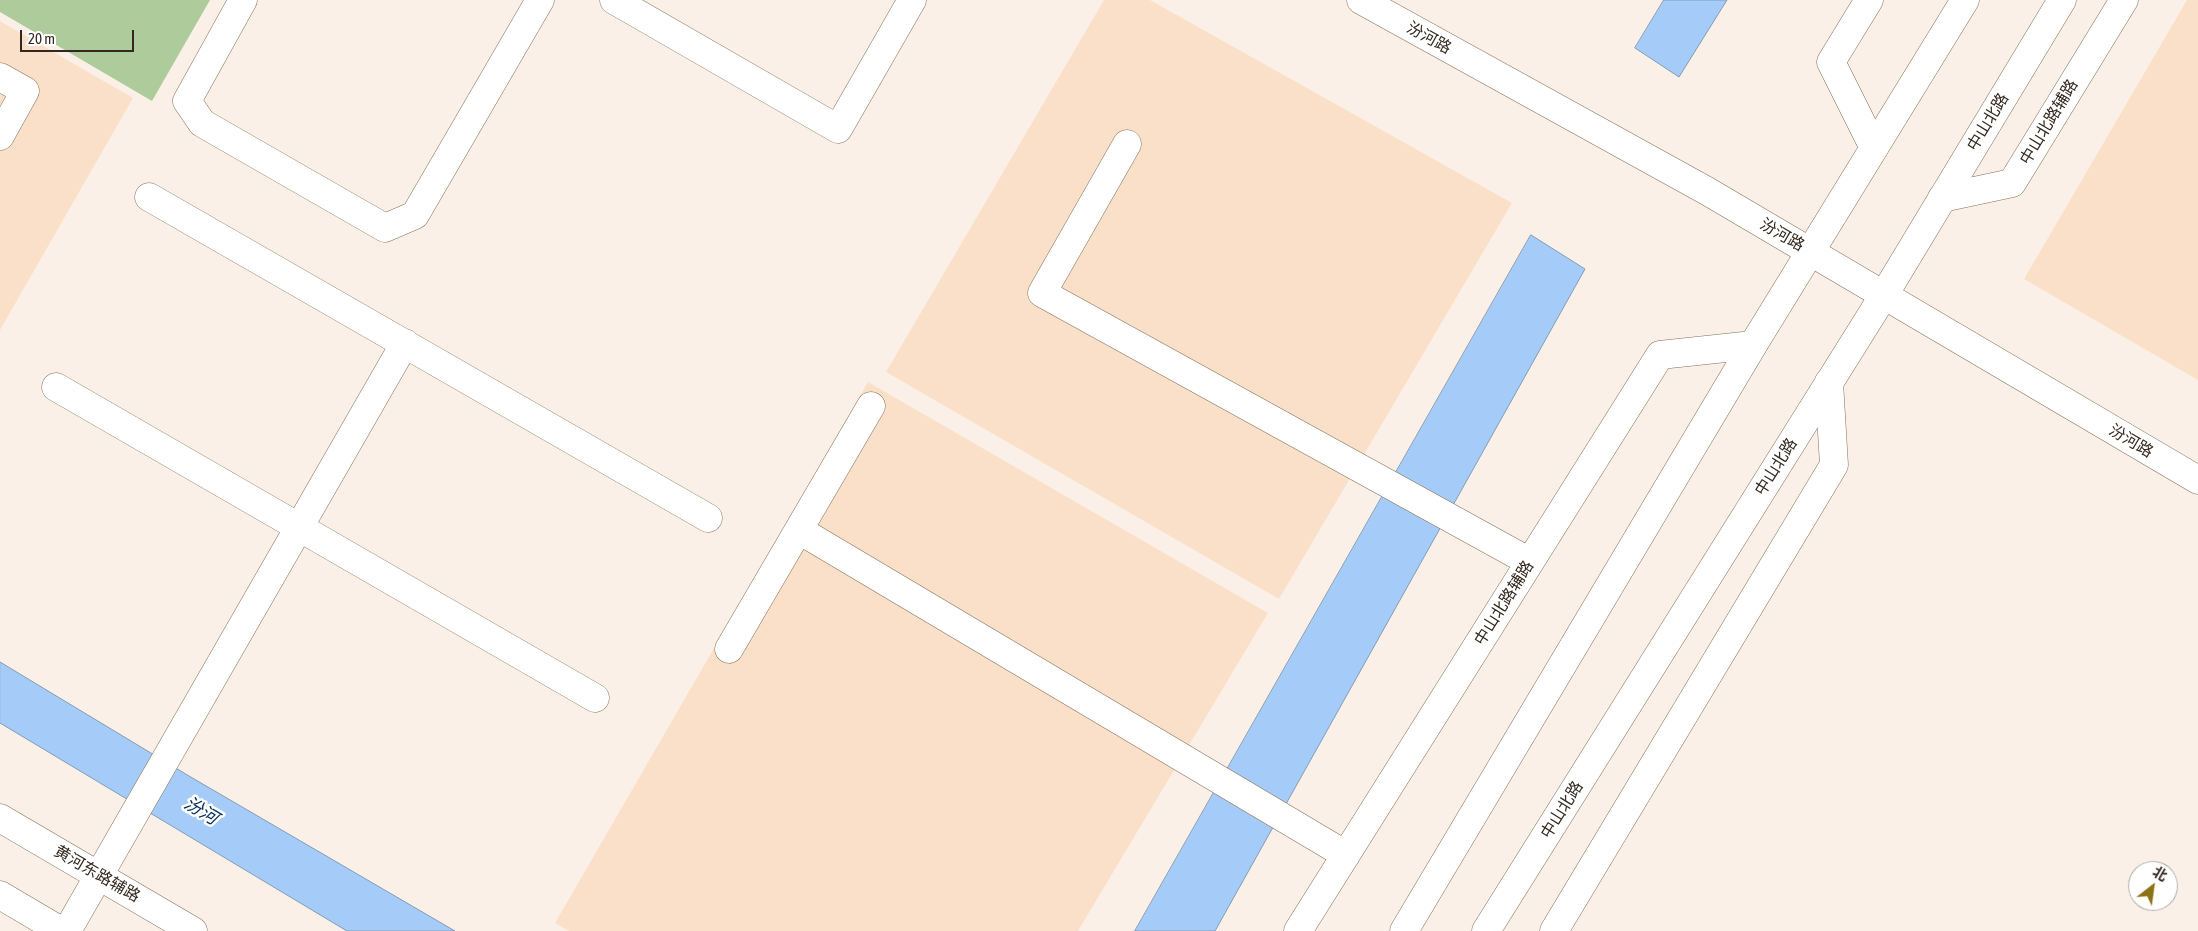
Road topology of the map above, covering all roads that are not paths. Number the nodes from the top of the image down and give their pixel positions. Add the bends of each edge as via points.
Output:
1 (243, 0) edge
2 (540, 0) edge
3 (614, 0) edge
4 (912, 0) edge
5 (1869, 0) edge
6 (1964, 0) edge
7 (2062, 0) edge
8 (2124, 0) edge
9 (1363, 1) edge
10 (0, 76) edge
11 (0, 136) edge
12 (1126, 144) dead end
13 (1874, 148) junction
14 (149, 197) dead end
15 (1942, 198) junction
16 (1810, 252) junction
17 (1884, 295) junction
18 (405, 344) junction
19 (1753, 345) junction
20 (1829, 382) junction
21 (56, 387) dead end
22 (871, 406) dead end
23 (2198, 480) edge
24 (708, 518) dead end
25 (299, 527) junction
26 (799, 530) junction
27 (1530, 562) junction
28 (730, 649) dead end
29 (595, 698) dead end
30 (0, 818) edge
31 (1346, 855) junction
32 (99, 876) junction
33 (0, 895) edge
34 (62, 931) edge
35 (67, 931) edge
36 (193, 931) edge
37 (1298, 931) edge
38 (1404, 931) edge
39 (1486, 931) edge
40 (1554, 931) edge

1 - 2 street via 187,101 202,124 385,228 415,215
3 - 4 street via 838,129
5 - 13 street via 1831,62
6 - 13 street
7 - 15 street, 中山北路
8 - 15 street, 中山北路辅路 via 2012,183
9 - 16 street, 汾河路 via 1707,191
10 - 11 street via 25,91
12 - 27 street via 1042,293
13 - 16 street
14 - 18 street
15 - 17 street, 中山北路
16 - 17 street, 汾河路
16 - 19 street
17 - 20 street, 中山北路
17 - 23 street, 汾河路
18 - 24 street
18 - 25 street
19 - 27 street, 中山北路辅路 via 1660,355
19 - 38 street
20 - 39 street, 中山北路
20 - 40 street via 1834,465
21 - 25 street
22 - 26 street
25 - 29 street
25 - 32 street
26 - 28 street
26 - 31 street
27 - 31 street, 中山北路辅路
30 - 32 street, 黄河东路辅路
31 - 37 street, 中山北路辅路
32 - 35 street
32 - 36 street, 黄河东路辅路
33 - 34 street

